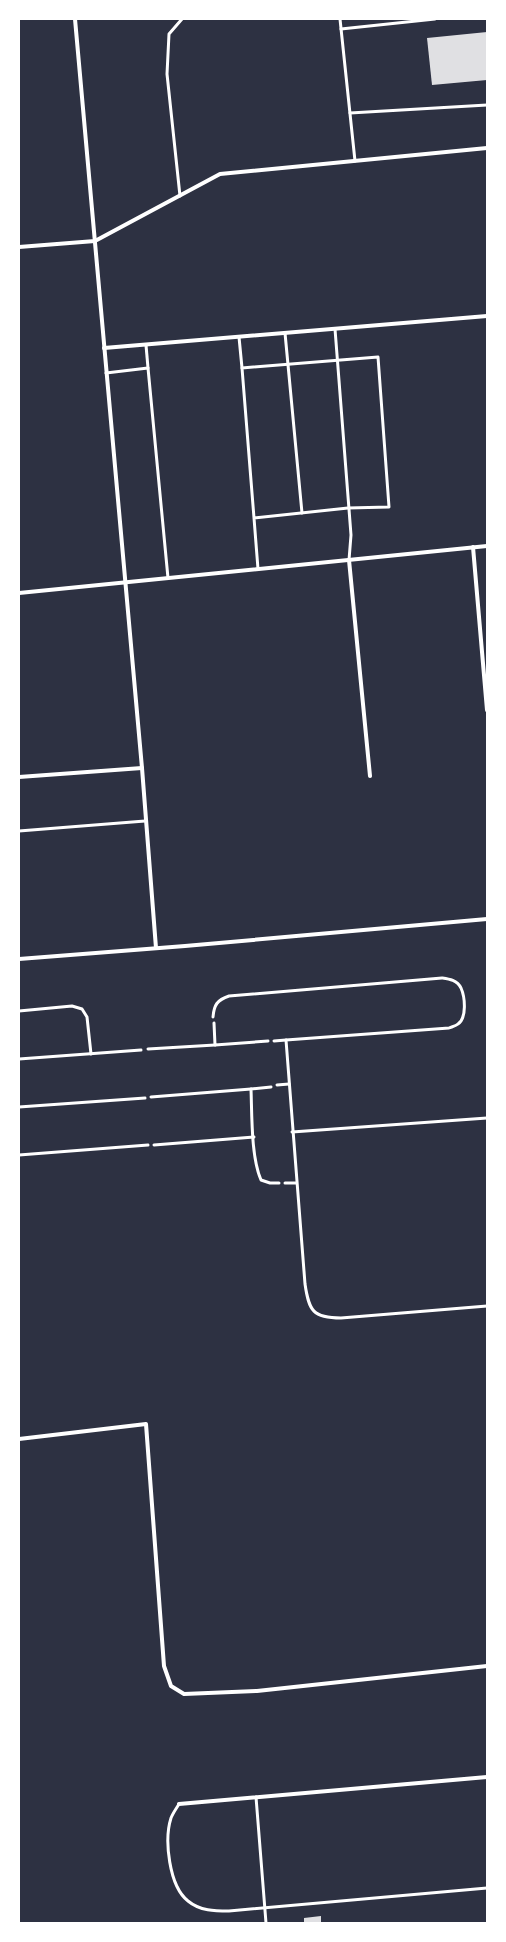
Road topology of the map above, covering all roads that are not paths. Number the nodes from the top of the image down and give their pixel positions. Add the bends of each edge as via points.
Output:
1 (75, 19) edge
2 (182, 19) edge
3 (340, 19) edge
4 (435, 19) edge
5 (341, 29) junction
6 (487, 105) edge
7 (350, 113) junction
8 (487, 148) edge
9 (355, 161) junction
10 (180, 196) junction
11 (95, 241) junction
12 (19, 247) edge
13 (487, 316) edge
14 (334, 329) junction
15 (285, 333) junction
16 (239, 337) junction
17 (146, 345) junction
18 (104, 348) junction
19 (337, 360) junction
20 (288, 364) junction
21 (148, 368) junction
22 (242, 368) junction
23 (106, 372) junction
24 (348, 508) junction
25 (302, 513) junction
26 (254, 518) junction
27 (487, 546) edge
28 (473, 547) junction
29 (349, 560) junction
30 (258, 569) junction
31 (168, 578) junction
32 (125, 583) junction
33 (19, 593) edge
34 (487, 710) edge
35 (142, 768) junction
36 (370, 776) dead end
37 (19, 777) edge
38 (145, 821) junction
39 (19, 831) edge
40 (487, 919) edge
41 (156, 948) junction
42 (19, 959) edge
43 (19, 1011) edge
44 (213, 1017) dead end
45 (214, 1023) dead end
46 (286, 1040) junction
47 (268, 1041) dead end
48 (274, 1041) dead end
49 (215, 1045) junction
50 (141, 1050) dead end
51 (148, 1050) dead end
52 (91, 1054) junction
53 (19, 1059) edge
54 (289, 1084) junction
55 (277, 1085) dead end
56 (271, 1087) dead end
57 (251, 1089) junction
58 (151, 1097) dead end
59 (145, 1098) dead end
60 (19, 1107) edge
61 (487, 1118) edge
62 (292, 1132) junction
63 (254, 1137) junction
64 (148, 1145) dead end
65 (154, 1145) dead end
66 (19, 1155) edge
67 (279, 1183) dead end
68 (285, 1183) dead end
69 (296, 1183) junction
70 (487, 1306) edge
71 (19, 1439) edge
72 (487, 1666) edge
73 (487, 1777) edge
74 (256, 1797) junction
75 (179, 1804) joint
76 (487, 1888) edge
77 (265, 1908) junction
78 (266, 1923) edge

1 - 11 street
2 - 10 lane via 169,34 167,74
3 - 5 lane
4 - 5 lane
5 - 7 lane
6 - 7 lane
7 - 9 lane
8 - 9 street
9 - 10 street via 220,174
10 - 11 street
11 - 12 street
11 - 18 street
13 - 14 street
14 - 15 street
14 - 19 lane
15 - 16 street
15 - 20 lane
16 - 17 street
16 - 22 lane
17 - 18 street
17 - 21 lane
18 - 23 street
19 - 20 lane
19 - 24 lane
19 - 24 lane via 378,357 382,384 389,507
20 - 22 lane
20 - 25 lane
21 - 23 lane
21 - 31 lane
22 - 26 lane
23 - 32 street
24 - 25 lane
24 - 29 lane via 351,536
25 - 26 lane
26 - 30 lane
27 - 28 street
28 - 29 street
28 - 34 street
29 - 30 street
29 - 36 street
30 - 31 street
31 - 32 street
32 - 33 street
32 - 35 street
35 - 37 street
35 - 38 street
38 - 39 lane
38 - 41 street
40 - 41 street
41 - 42 street
43 - 52 lane via 72,1006 82,1009 87,1017
44 - 46 lane via 214,1007 219,1000 229,996 442,978 452,979 461,987 464,1016 458,1024 449,1028
45 - 49 lane
46 - 48 lane
46 - 54 lane
47 - 49 lane
49 - 51 lane
50 - 52 lane
52 - 53 lane
54 - 55 lane
54 - 62 lane
56 - 57 lane
57 - 58 lane
57 - 63 lane
59 - 60 lane
61 - 62 lane
62 - 69 lane
63 - 65 lane
63 - 67 lane via 258,1171 262,1180 270,1184
64 - 66 lane
68 - 69 lane
69 - 70 lane via 307,1299 314,1312 325,1318 341,1318
71 - 72 street via 146,1424 164,1666 171,1686 184,1694 256,1691
73 - 74 street
74 - 75 street
74 - 77 lane
75 - 77 lane via 171,1817 168,1832 172,1874 182,1894 189,1902 200,1908 214,1911
76 - 77 lane
77 - 78 lane

